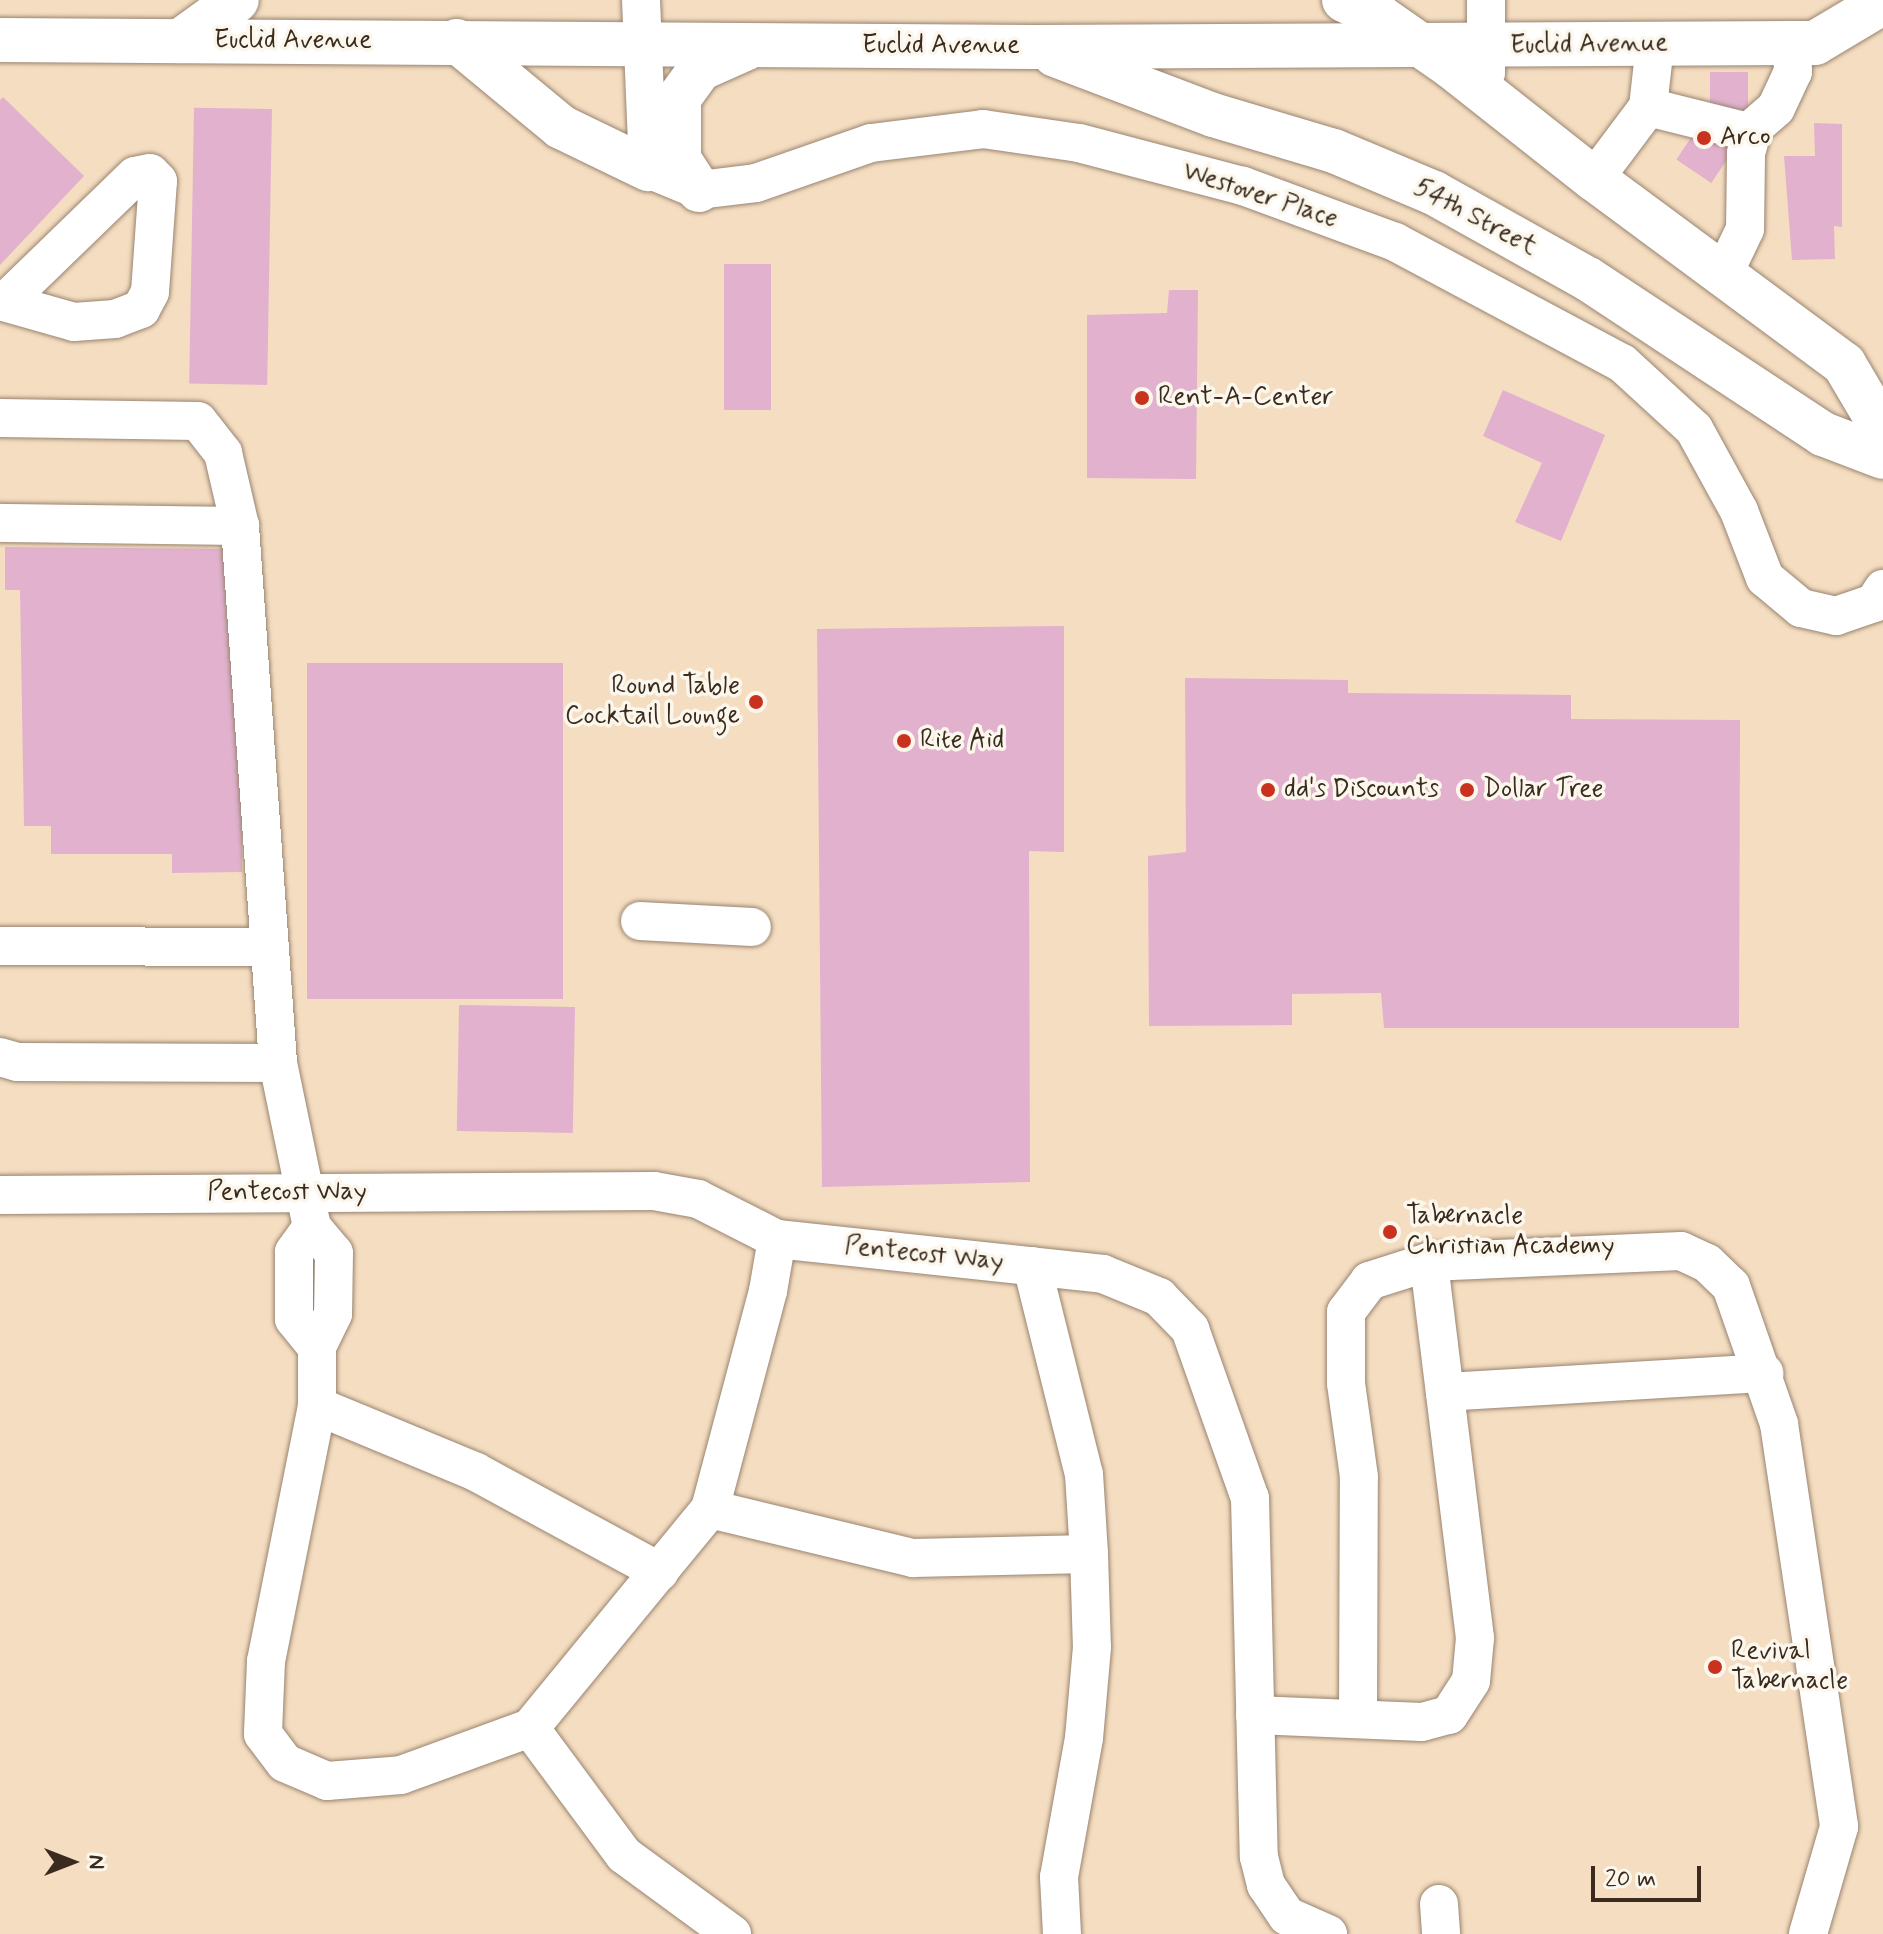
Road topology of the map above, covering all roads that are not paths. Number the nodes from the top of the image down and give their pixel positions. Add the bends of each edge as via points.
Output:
1 (237, 0) edge
2 (641, 0) edge
3 (1344, 0) edge
4 (1486, 0) edge
5 (1870, 4) edge
6 (0, 40) edge
7 (180, 41) junction
8 (457, 41) junction
9 (643, 43) junction
10 (1792, 43) junction
11 (753, 45) junction
12 (1422, 45) junction
13 (1655, 45) junction
14 (1486, 46) junction
15 (1034, 47) junction
16 (1486, 94) junction
17 (1648, 107) junction
18 (1752, 133) junction
19 (648, 169) junction
20 (1594, 179) junction
21 (699, 190) junction
22 (1723, 275) junction
23 (3, 301) edge
24 (0, 418) edge
25 (1883, 430) edge
26 (1883, 457) edge
27 (0, 523) edge
28 (240, 526) junction
29 (1883, 589) edge
30 (640, 921) dead end
31 (752, 927) dead end
32 (0, 946) edge
33 (269, 947) junction
34 (0, 1057) edge
35 (278, 1063) junction
36 (0, 1195) edge
37 (309, 1210) junction
38 (777, 1239) junction
39 (1429, 1262) junction
40 (1032, 1266) junction
41 (1764, 1373) junction
42 (1445, 1392) junction
43 (317, 1406) junction
44 (710, 1509) junction
45 (1089, 1554) junction
46 (660, 1572) junction
47 (1255, 1715) junction
48 (1358, 1718) junction
49 (530, 1728) junction
50 (729, 1934) edge
51 (1062, 1934) edge
52 (1328, 1934) edge
53 (1808, 1934) edge

1 - 7 main road
2 - 9 street
3 - 12 main road
4 - 14 street
5 - 10 main road, Euclid Avenue via 1815,43
6 - 7 main road, Euclid Avenue
7 - 8 main road, Euclid Avenue
8 - 9 main road, Euclid Avenue
8 - 19 main road via 561,127
9 - 11 main road, Euclid Avenue
9 - 19 street
10 - 13 main road, Euclid Avenue
10 - 18 street via 1793,72 1776,108
11 - 15 main road, Euclid Avenue
11 - 21 main road via 700,69 679,98 679,159
12 - 14 main road, Euclid Avenue
12 - 15 main road, Euclid Avenue
12 - 16 main road
13 - 14 main road, Euclid Avenue
13 - 17 street
14 - 16 street
15 - 26 main road, 54th Street via 1213,115 1334,151 1434,193 1588,279 1823,434
16 - 20 main road
17 - 18 street
17 - 20 street
18 - 22 street via 1746,153 1745,229
19 - 21 street, Westover Place
20 - 22 main road
21 - 29 street, Westover Place via 756,183 871,143 983,129 1079,143 1243,186 1395,242 1622,363 1694,429 1739,511 1765,578 1801,608 1836,616 1874,603
22 - 25 main road via 1844,364
23 - 23 street via 74,322 115,319 141,309 150,292 158,181 150,173 135,176
24 - 28 street via 198,421 223,453
27 - 28 street
28 - 33 street
30 - 31 street
32 - 33 street
33 - 35 street
34 - 35 street via 17,1062
35 - 37 street
36 - 37 street, Pentecost Way
37 - 38 street, Pentecost Way via 654,1191 698,1199
37 - 43 street via 294,1252 294,1319 317,1347
38 - 40 street, Pentecost Way
38 - 44 street
39 - 41 street via 1681,1251 1707,1263 1731,1286
39 - 42 street
39 - 48 street via 1369,1281 1346,1312 1346,1383 1359,1477
40 - 45 street via 1084,1474
40 - 47 street, Pentecost Way via 1103,1274 1159,1297 1190,1329 1250,1498
41 - 42 street
41 - 53 street via 1779,1424 1839,1827
42 - 48 street via 1475,1638 1471,1681 1449,1715 1422,1722
43 - 46 street via 476,1472
43 - 49 street via 266,1661 263,1734 285,1763 327,1781 401,1775
44 - 45 street via 913,1558
44 - 46 street
45 - 51 street via 1092,1647 1084,1738 1059,1877
46 - 49 street
47 - 48 street
47 - 52 street, Pentecost Way via 1259,1857 1266,1885 1287,1916
49 - 50 street via 624,1855

